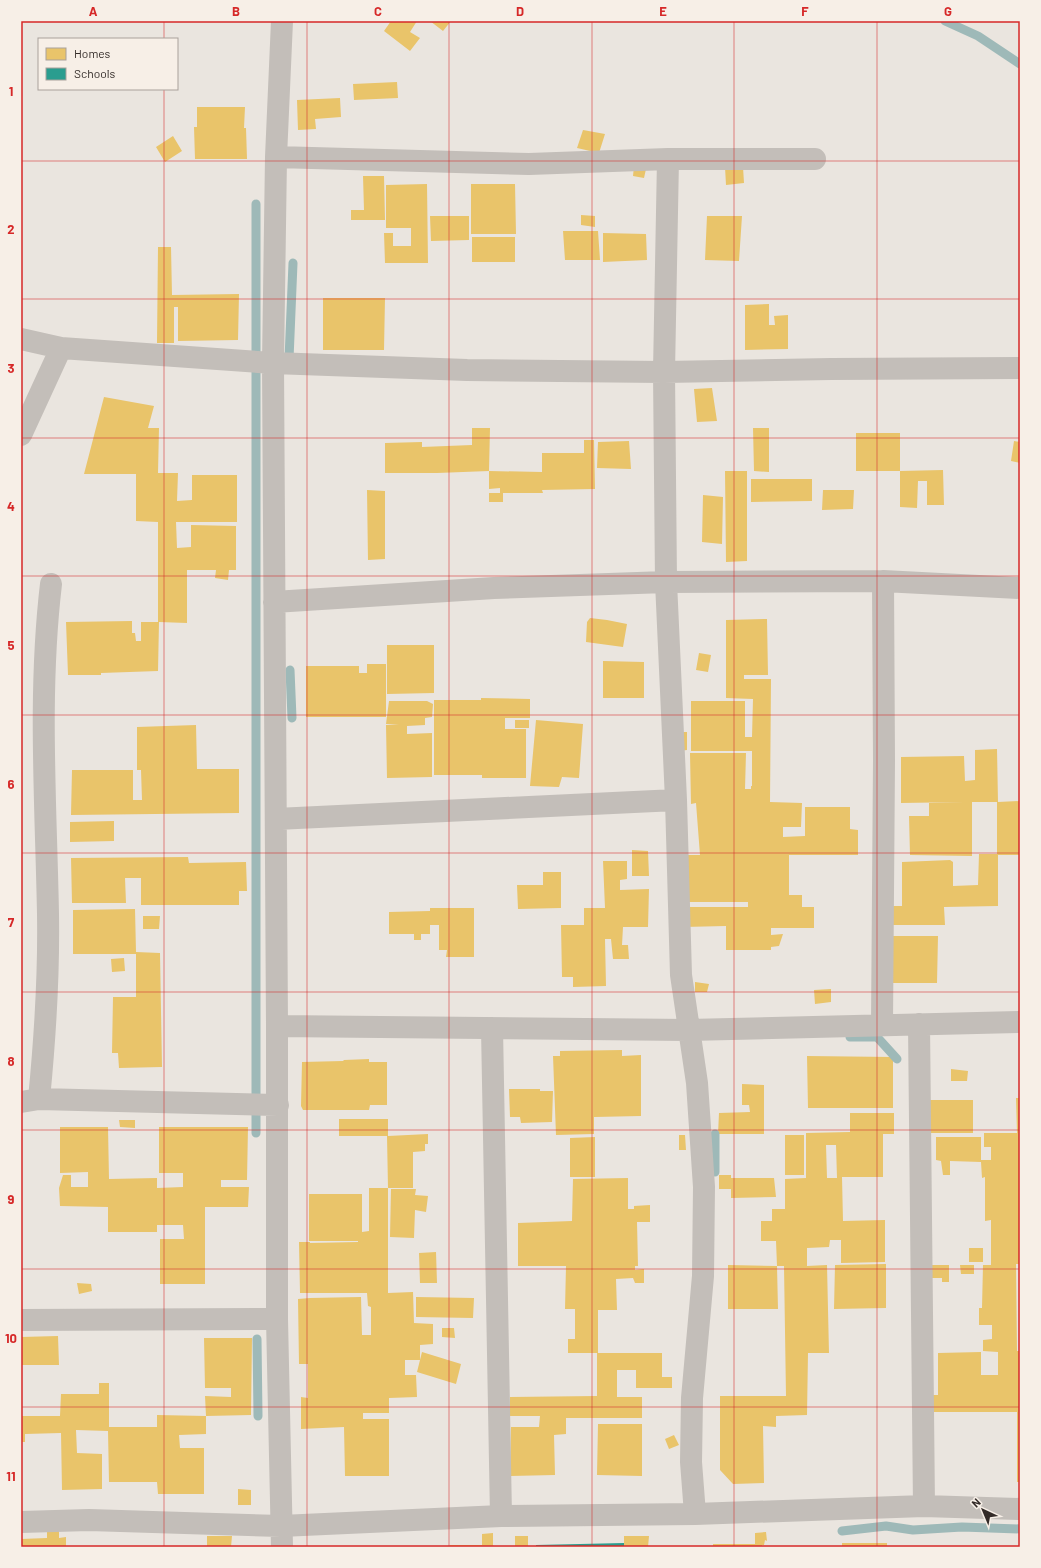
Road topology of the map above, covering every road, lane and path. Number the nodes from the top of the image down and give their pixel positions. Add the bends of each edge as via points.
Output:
1 (282, 21) edge
2 (276, 157) junction
3 (668, 159) junction
4 (816, 159) dead end
5 (21, 339) edge
6 (61, 348) junction
7 (273, 363) junction
8 (1020, 368) edge
9 (664, 372) junction
10 (21, 435) edge
11 (884, 581) junction
12 (666, 582) junction
13 (50, 584) dead end
14 (1020, 588) edge
15 (274, 602) junction
16 (676, 800) junction
17 (276, 819) junction
18 (1020, 1022) edge
19 (919, 1024) junction
20 (882, 1025) junction
21 (278, 1026) junction
22 (492, 1028) junction
23 (688, 1030) junction
24 (30, 1101) edge
25 (278, 1105) junction
26 (277, 1319) junction
27 (21, 1320) edge
28 (924, 1506) junction
29 (1020, 1509) edge
30 (695, 1514) junction
31 (501, 1516) junction
32 (21, 1522) edge
33 (281, 1526) junction
34 (282, 1547) edge

1 - 2 street
2 - 3 street via 529,164
2 - 7 street
3 - 4 street
3 - 9 street
5 - 6 street
6 - 7 street
6 - 10 street
7 - 9 street via 467,370
7 - 15 street
8 - 9 street
9 - 12 street
11 - 12 street
11 - 14 street
11 - 20 street
12 - 15 street via 494,588
12 - 16 street
13 - 24 street via 44,704 48,917 46,1022
15 - 17 street
16 - 17 street
16 - 23 street via 681,975
17 - 21 street
18 - 19 street
19 - 20 street
19 - 28 street
20 - 23 street
21 - 22 street
21 - 25 street
22 - 23 street
22 - 31 street
23 - 30 street via 697,1083 704,1187 703,1276 692,1398 691,1462
24 - 25 street
25 - 26 street
26 - 27 street
26 - 33 street
28 - 29 street
28 - 30 street
30 - 31 street
31 - 33 street
32 - 33 street via 89,1520
33 - 34 street

